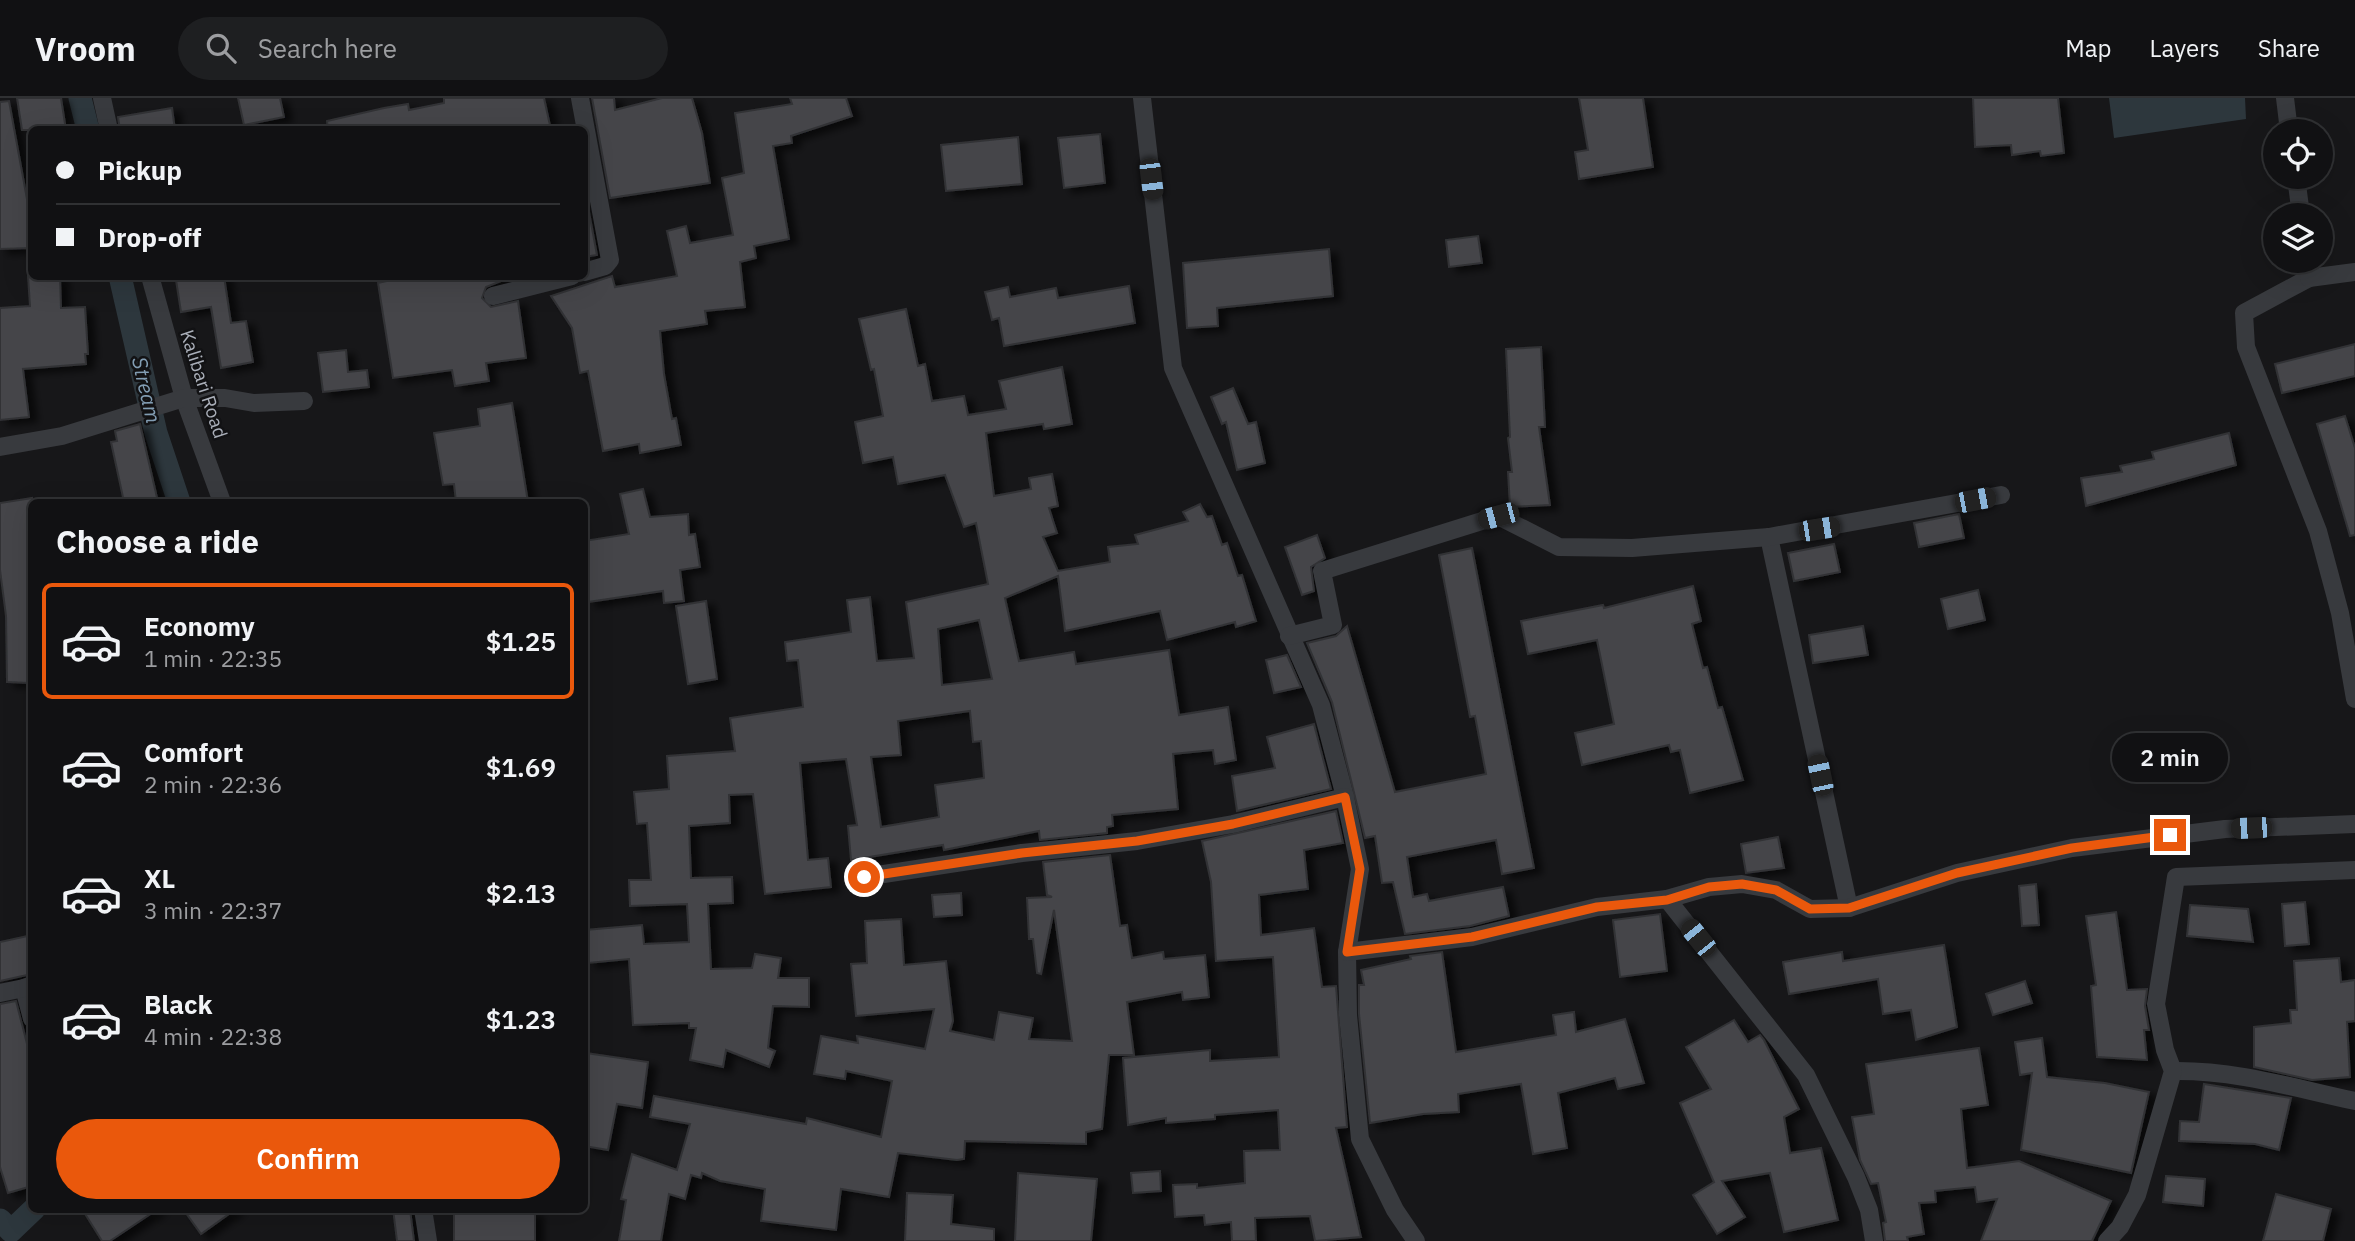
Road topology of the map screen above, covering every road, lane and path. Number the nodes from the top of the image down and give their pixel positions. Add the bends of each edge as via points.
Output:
1 (102, 98) edge
2 (580, 98) edge
3 (1142, 98) edge
4 (2286, 98) edge
5 (2288, 119) edge
6 (108, 126) edge
7 (585, 126) edge
8 (588, 141) edge
9 (588, 271) edge
10 (2333, 271) edge
11 (2355, 272) edge
12 (2303, 273) edge
13 (151, 280) edge
14 (556, 280) edge
15 (493, 296) dead end
16 (183, 398) junction
17 (304, 401) dead end
18 (0, 447) edge
19 (2001, 495) dead end
20 (221, 499) edge
21 (1769, 537) junction
22 (1289, 636) junction
23 (2355, 699) edge
24 (1345, 797) junction
25 (2355, 824) edge
26 (2355, 870) edge
27 (864, 877) dead end
28 (1667, 900) junction
29 (1849, 908) junction
30 (1347, 952) junction
31 (28, 986) edge
32 (0, 993) edge
33 (2173, 1071) junction
34 (2355, 1101) edge
35 (424, 1213) edge
36 (428, 1241) edge
37 (1416, 1241) edge
38 (1874, 1241) edge
39 (2107, 1241) edge

1 - 6 street
2 - 7 street
3 - 22 street via 1173,368
4 - 5 street
8 - 9 street via 610,260
10 - 11 street
12 - 23 street via 2244,313 2246,347 2318,531 2340,612
13 - 16 street, Kalibari Road
14 - 15 street
16 - 17 street
16 - 18 street via 62,436
16 - 20 street, Kalibari Road
19 - 21 street
21 - 22 street via 1632,548 1559,547 1498,516 1322,571 1333,625
21 - 29 street
22 - 24 street via 1321,705
24 - 27 street via 1137,841
24 - 30 street via 1360,869
25 - 29 street via 2225,829 2072,848 1957,873
26 - 33 street via 2176,877 2156,1004
28 - 29 street via 1709,887 1742,884 1776,890 1810,909
28 - 30 street via 1597,907 1472,937
28 - 38 street via 1805,1075 1856,1177 1869,1210
30 - 37 street via 1360,1139
31 - 32 street
33 - 34 street via 2213,1070 2250,1076
33 - 39 street via 2137,1195
35 - 36 street

